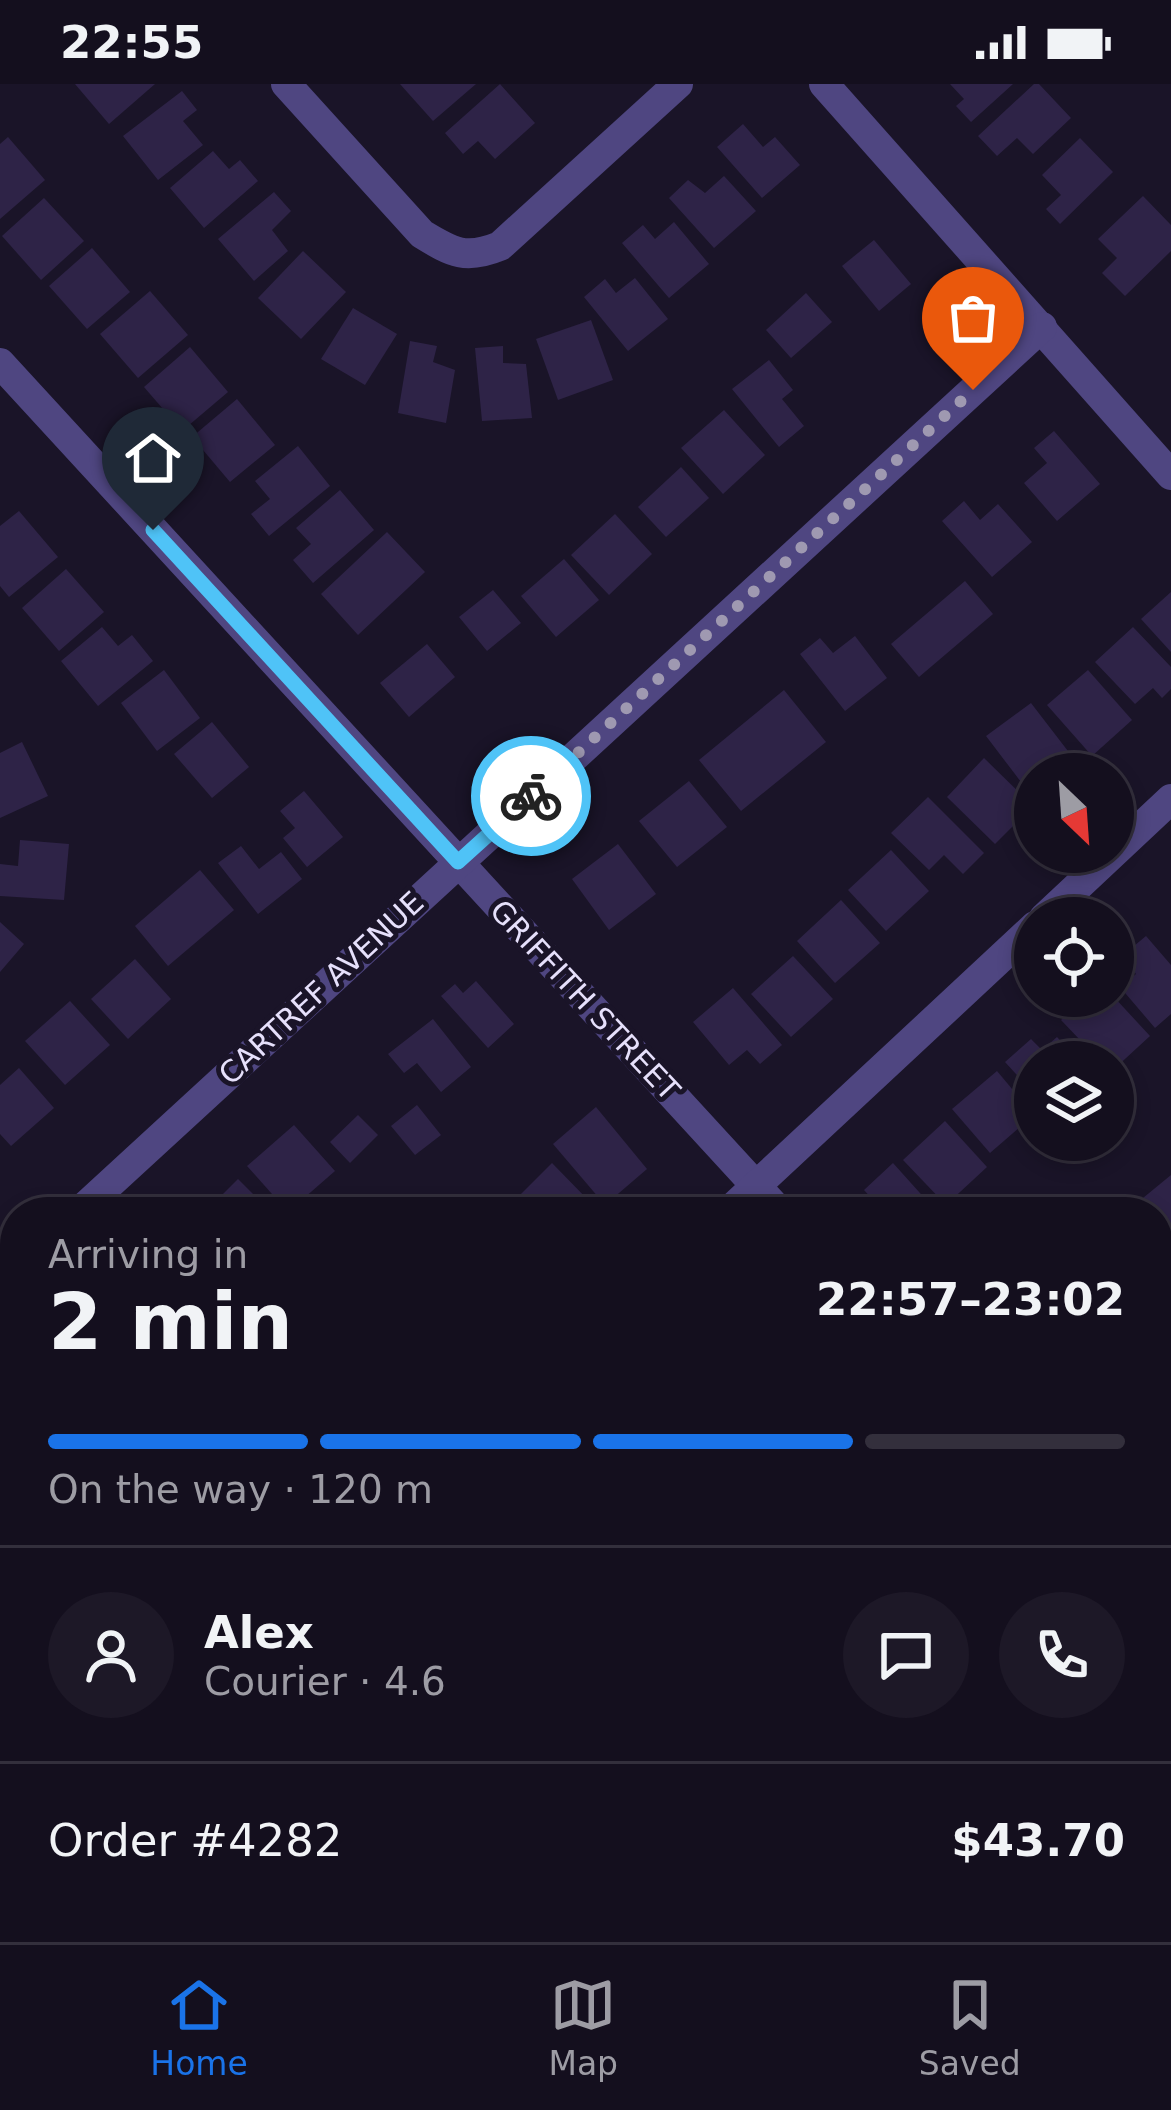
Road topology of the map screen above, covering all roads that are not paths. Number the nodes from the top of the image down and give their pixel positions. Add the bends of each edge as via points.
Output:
1 (286, 84) edge
2 (678, 84) edge
3 (824, 84) edge
4 (1042, 327) junction
5 (0, 363) edge
6 (1171, 475) edge
7 (1171, 799) edge
8 (458, 862) junction
9 (1066, 897) edge
10 (1014, 946) edge
11 (757, 1187) junction
12 (95, 1197) edge
13 (745, 1197) edge
14 (766, 1197) edge

1 - 2 street via 422,234 475,256 500,246
3 - 4 street
4 - 6 street
4 - 8 street, CARTREF AVENUE
5 - 8 street, GRIFFITH STREET
7 - 9 street
8 - 11 street, GRIFFITH STREET
8 - 12 street, CARTREF AVENUE
10 - 11 street
11 - 13 street
11 - 14 street, GRIFFITH STREET

